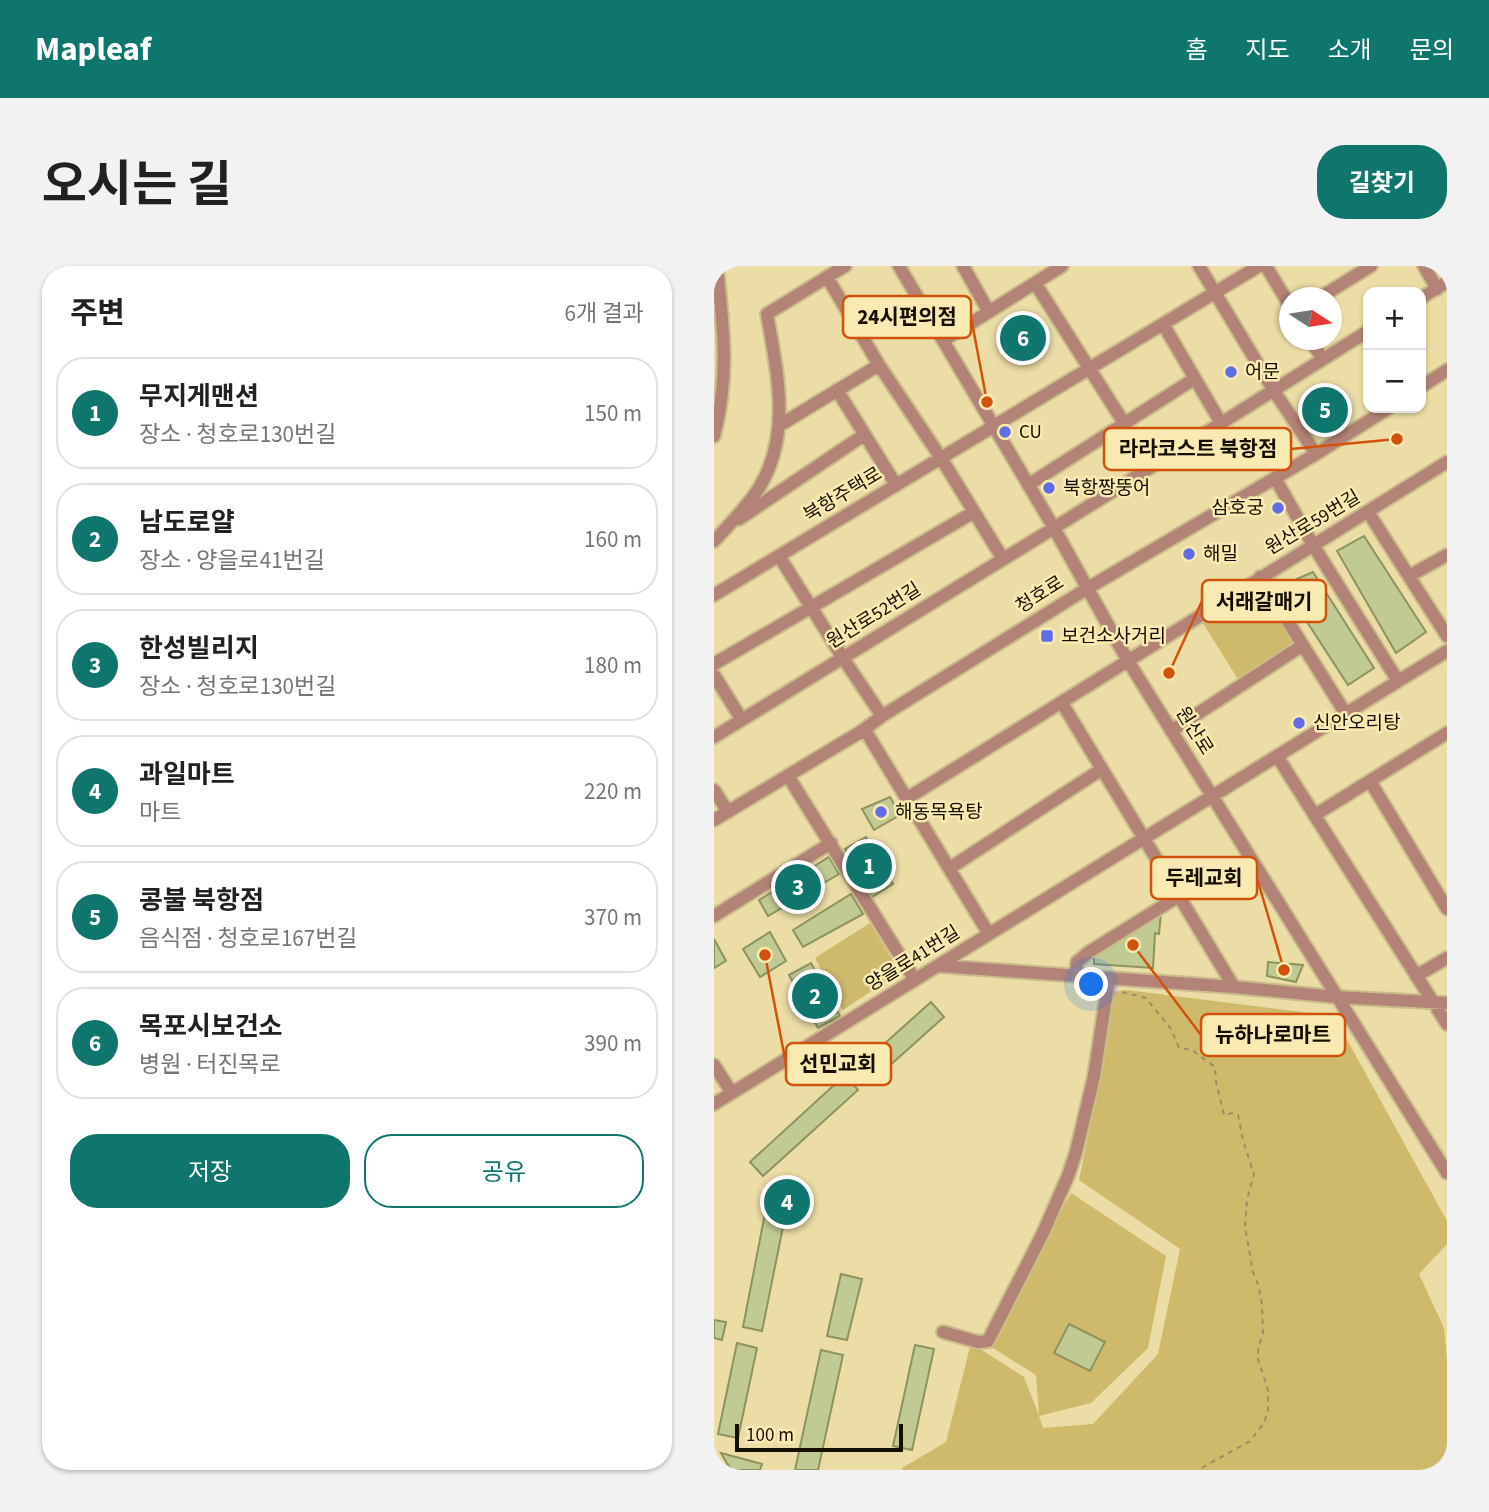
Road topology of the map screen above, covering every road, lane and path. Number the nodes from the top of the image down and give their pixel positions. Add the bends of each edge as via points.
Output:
1 (717, 266) edge
2 (845, 266) edge
3 (899, 266) edge
4 (963, 266) edge
5 (1062, 266) edge
6 (1199, 266) edge
7 (1259, 266) edge
8 (1266, 266) edge
9 (1371, 266) edge
10 (1424, 266) edge
11 (828, 277) junction
12 (1035, 283) junction
13 (1442, 285) edge
14 (1337, 287) edge
15 (1279, 288) edge
16 (1215, 293) junction
17 (1426, 296) edge
18 (989, 312) junction
19 (1163, 324) junction
20 (1363, 334) edge
21 (944, 340) junction
22 (1317, 350) edge
23 (1323, 359) junction
24 (880, 365) junction
25 (1090, 368) junction
26 (1447, 370) edge
27 (1194, 379) junction
28 (1426, 384) edge
29 (837, 390) junction
30 (1274, 390) junction
31 (1381, 413) edge
32 (1124, 423) junction
33 (1221, 424) junction
34 (780, 425) junction
35 (993, 427) junction
36 (864, 435) junction
37 (714, 436) edge
38 (1316, 454) junction
39 (941, 458) junction
40 (1447, 462) edge
41 (1275, 478) junction
42 (896, 485) junction
43 (1028, 485) junction
44 (974, 512) junction
45 (1368, 512) junction
46 (730, 525) junction
47 (1054, 528) junction
48 (714, 541) edge
49 (1313, 545) junction
50 (1447, 555) edge
51 (779, 556) junction
52 (1003, 559) junction
53 (1409, 576) junction
54 (1260, 577) junction
55 (1088, 588) junction
56 (714, 595) edge
57 (811, 608) junction
58 (1447, 636) edge
59 (1303, 645) junction
60 (1447, 651) edge
61 (843, 658) junction
62 (1128, 662) junction
63 (714, 664) edge
64 (714, 675) edge
65 (1398, 681) junction
66 (1062, 703) junction
67 (1346, 714) junction
68 (882, 716) junction
69 (742, 720) junction
70 (862, 731) junction
71 (1171, 731) junction
72 (1447, 733) edge
73 (714, 737) edge
74 (1277, 755) junction
75 (1102, 769) junction
76 (788, 776) junction
77 (1370, 781) junction
78 (714, 790) edge
79 (1213, 797) junction
80 (906, 799) junction
81 (728, 811) junction
82 (1315, 815) junction
83 (714, 820) edge
84 (1144, 839) junction
85 (831, 843) junction
86 (950, 868) junction
87 (1179, 896) junction
88 (1447, 909) edge
89 (714, 916) edge
90 (989, 934) junction
91 (1447, 958) edge
92 (938, 966) junction
93 (1076, 976) junction
94 (1416, 976) junction
95 (1112, 979) junction
96 (915, 980) junction
97 (1234, 987) junction
98 (1336, 997) junction
99 (1412, 1001) junction
100 (1433, 1002) junction
101 (1447, 1003) edge
102 (1447, 1024) edge
103 (714, 1065) edge
104 (732, 1093) junction
105 (714, 1104) edge
106 (1447, 1173) edge
107 (943, 1332) dead end
108 (1198, 1470) edge

1 - 37 street via 725,358
2 - 11 street
3 - 21 street, 원산로
4 - 18 street
5 - 12 street
6 - 16 street
7 - 16 street, 북항주택로
8 - 15 street
9 - 14 street
10 - 13 street
11 - 24 street
11 - 34 street via 767,314
12 - 18 street
12 - 25 street
13 - 17 street
16 - 19 street, 북항주택로
16 - 30 street
18 - 21 street
19 - 25 street, 북항주택로
19 - 27 street
20 - 23 street, 원산로52번길
21 - 35 street, 원산로
22 - 23 street
23 - 30 street, 원산로52번길
24 - 29 street
24 - 39 street
25 - 32 street
25 - 35 street, 북항주택로
26 - 28 street
27 - 32 street
27 - 33 street
29 - 34 street
29 - 36 street
30 - 33 street, 원산로52번길
30 - 38 street
31 - 38 street, 청호로
32 - 43 street
33 - 47 street, 원산로52번길
34 - 46 street via 771,463 758,490
35 - 39 street, 북항주택로
35 - 43 street, 원산로
36 - 42 street
36 - 46 street
38 - 41 street, 청호로
39 - 42 street, 북항주택로
39 - 44 street
40 - 45 street, 원산로59번길
41 - 49 street
41 - 55 street, 청호로
42 - 51 street, 북항주택로
43 - 47 street, 원산로
44 - 52 street
44 - 57 street
45 - 49 street, 원산로59번길
45 - 53 street
46 - 48 street
47 - 52 street, 원산로52번길
47 - 55 street, 원산로
49 - 54 street, 원산로59번길
49 - 65 street
50 - 53 street
51 - 56 street, 북항주택로
51 - 57 street
52 - 61 street, 원산로52번길
53 - 58 street
54 - 59 street
54 - 62 street, 원산로59번길
55 - 62 street, 원산로
55 - 68 street, 청호로
57 - 61 street
57 - 63 street
59 - 67 street
59 - 71 street
60 - 65 street, 양을로41번길
61 - 68 street
61 - 69 street, 원산로52번길
62 - 66 street, 원산로59번길
62 - 71 street, 원산로
64 - 69 street
65 - 67 street, 양을로41번길
66 - 75 street
66 - 80 street, 원산로59번길
67 - 74 street, 양을로41번길
68 - 70 street, 청호로
69 - 73 street, 원산로52번길
70 - 76 street, 청호로
70 - 80 street
71 - 79 street, 원산로
72 - 77 street
74 - 79 street, 양을로41번길
74 - 82 street
75 - 84 street
75 - 86 street
76 - 81 street, 청호로
76 - 85 street
77 - 82 street
77 - 88 street
78 - 81 street
79 - 84 street, 양을로41번길
79 - 98 street, 원산로
80 - 86 street
81 - 83 street, 청호로
82 - 94 street
84 - 87 street
84 - 90 street, 양을로41번길
85 - 89 street
85 - 96 street
86 - 90 street
87 - 93 street via 1089,952 1077,962
87 - 97 street
90 - 92 street, 양을로41번길
91 - 94 street
92 - 93 street
92 - 96 street, 양을로41번길
93 - 95 street
94 - 99 street
94 - 100 street
95 - 97 street
95 - 107 street via 1076,1152 1043,1233 988,1341
95 - 108 path via 1122,993 1146,998 1171,1029 1179,1048 1192,1050 1215,1067 1224,1115 1238,1115 1254,1175 1245,1227 1262,1304 1263,1335 1257,1356 1268,1391 1268,1410 1250,1441
96 - 104 street, 양을로41번길
97 - 98 street
98 - 99 street
98 - 106 street, 원산로
99 - 100 street
100 - 101 street
100 - 102 street
103 - 104 street
104 - 105 street, 양을로41번길

